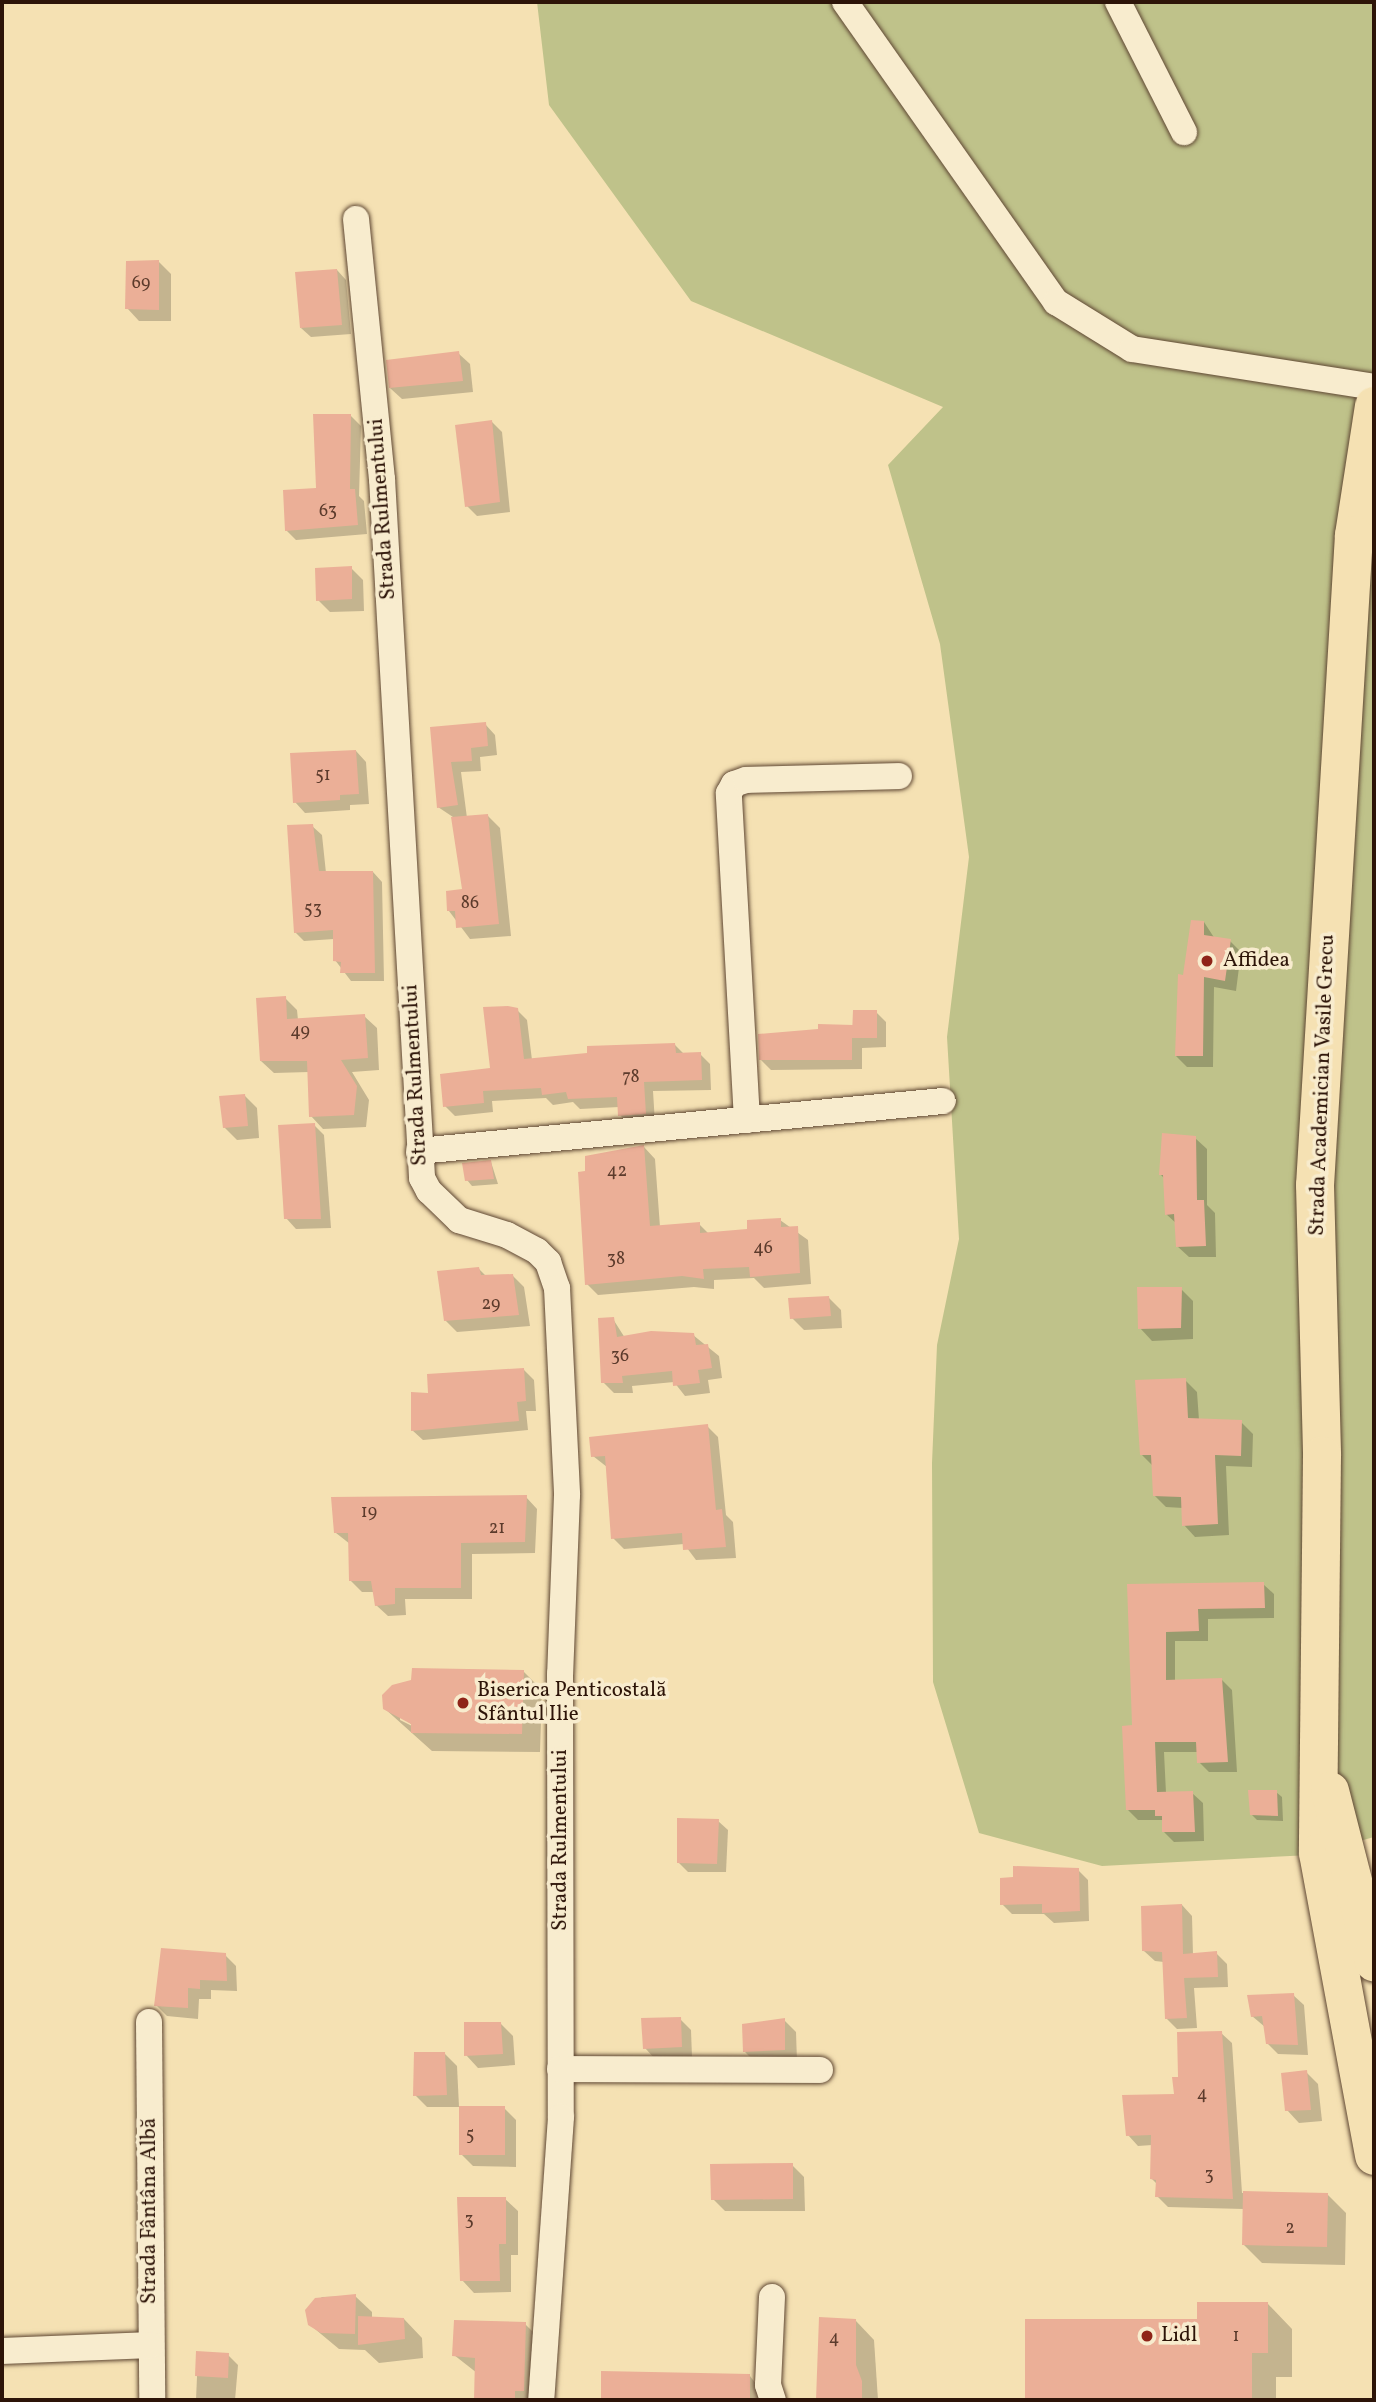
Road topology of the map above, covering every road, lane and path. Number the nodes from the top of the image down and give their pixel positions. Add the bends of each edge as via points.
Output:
1 (845, 2) edge
2 (1118, 2) edge
3 (1184, 132) dead end
4 (356, 219) dead end
5 (1374, 387) edge
6 (1374, 407) edge
7 (899, 776) dead end
8 (943, 1101) dead end
9 (747, 1120) junction
10 (419, 1151) junction
11 (1322, 1765) junction
12 (1374, 1962) edge
13 (149, 2022) dead end
14 (559, 2069) junction
15 (820, 2070) dead end
16 (1374, 2156) edge
17 (772, 2297) dead end
18 (151, 2345) junction
19 (2, 2351) edge
20 (152, 2400) edge
21 (541, 2400) edge
22 (773, 2400) edge

1 - 5 street via 1056,302 1132,349
2 - 3 street
4 - 10 street, Strada Rulmentului via 382,479
6 - 11 main road, Strada Academician Vasile Grecu via 1354,535 1315,1185
7 - 9 street via 746,779 734,784 729,793
8 - 9 street
9 - 10 street
10 - 14 street, Strada Rulmentului via 422,1178 442,1206 459,1220 507,1235 537,1251 548,1262 557,1288 566,1495 560,1674
11 - 12 main road, Strada Academician Vasile Grecu via 1349,1852
11 - 16 main road, Strada Academician Vasile Grecu via 1318,1853
13 - 18 street, Strada Fântâna Albă
14 - 15 street
14 - 21 street, Strada Rulmentului via 561,2117
17 - 22 street via 768,2385
18 - 19 street
18 - 20 street, Strada Fântâna Albă

